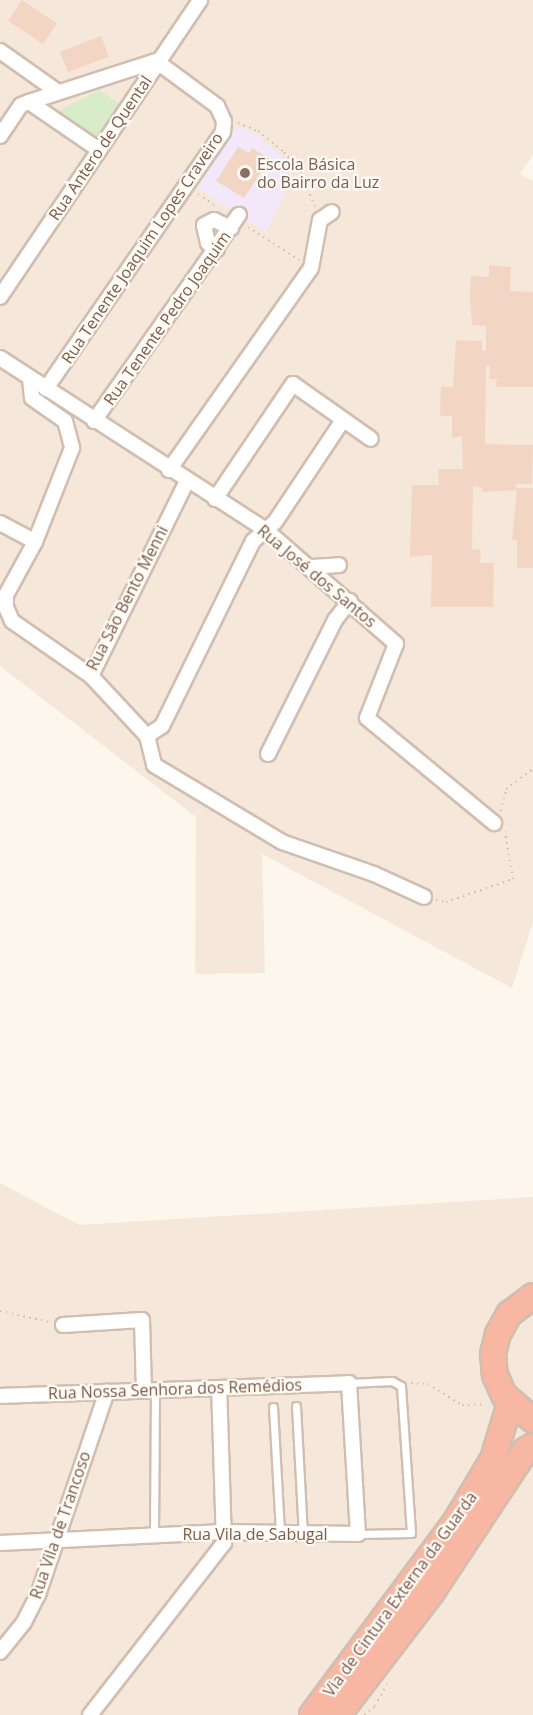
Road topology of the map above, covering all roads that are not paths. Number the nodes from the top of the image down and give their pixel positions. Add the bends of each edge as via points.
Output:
1 (200, 0) edge
2 (0, 51) edge
3 (156, 61) junction
4 (58, 92) junction
5 (29, 102) junction
6 (0, 136) edge
7 (99, 150) junction
8 (333, 212) dead end
9 (239, 215) dead end
10 (231, 228) junction
11 (217, 249) junction
12 (0, 297) edge
13 (0, 358) edge
14 (30, 379) junction
15 (46, 390) junction
16 (343, 420) junction
17 (94, 421) junction
18 (371, 440) dead end
19 (168, 470) junction
20 (187, 481) junction
21 (215, 499) junction
22 (0, 523) edge
23 (266, 530) junction
24 (35, 542) junction
25 (339, 565) dead end
26 (312, 567) junction
27 (350, 601) junction
28 (91, 676) junction
29 (147, 736) junction
30 (268, 754) dead end
31 (500, 822) road end
32 (424, 897) road end
33 (533, 1296) edge
34 (63, 1324) road end
35 (349, 1383) junction
36 (219, 1388) junction
37 (150, 1390) junction
38 (107, 1391) junction
39 (0, 1396) edge
40 (507, 1399) junction
41 (296, 1406) dead end
42 (273, 1407) dead end
43 (533, 1420) edge
44 (533, 1446) edge
45 (223, 1532) junction
46 (280, 1534) junction
47 (303, 1534) junction
48 (358, 1534) junction
49 (154, 1535) junction
50 (56, 1539) junction
51 (0, 1543) edge
52 (0, 1652) edge
53 (90, 1715) edge
54 (312, 1715) edge
55 (338, 1715) edge

1 - 3 street, Rua Antero de Quental
2 - 4 street
3 - 4 street
3 - 7 street, Rua Antero de Quental
3 - 15 street, Rua Tenente Joaquim Lopes Craveiro via 217,106 224,121 223,132
4 - 5 street
5 - 6 street via 21,105
5 - 7 street
7 - 12 street, Rua Antero de Quental
8 - 19 street via 320,220 311,268
9 - 10 street, Rua Tenente Pedro Joaquim
10 - 11 street, Rua Tenente Pedro Joaquim
10 - 11 street via 214,220 204,225 208,243
11 - 17 street, Rua Tenente Pedro Joaquim
13 - 14 street, Rua José dos Santos
14 - 15 street, Rua José dos Santos
14 - 24 street, Rua São Bento Menni via 32,398 65,421 72,448
15 - 17 street, Rua José dos Santos
16 - 18 street
16 - 21 street via 293,384
16 - 23 street
17 - 19 street, Rua José dos Santos
19 - 20 street, Rua José dos Santos
20 - 21 street, Rua José dos Santos
20 - 28 street, Rua São Bento Menni
21 - 23 street, Rua José dos Santos
22 - 24 street
23 - 26 street, Rua José dos Santos
23 - 29 street via 253,541 162,726
24 - 28 street, Rua São Bento Menni via 6,595 12,621
25 - 26 street
26 - 27 street, Rua José dos Santos
27 - 30 street via 335,620
27 - 31 street, Rua José dos Santos via 396,644 367,718
28 - 29 street
29 - 32 street via 154,765 254,828
33 - 40 highway via 509,1314 498,1334 493,1354 495,1375
34 - 37 street via 142,1320
35 - 36 street, Rua Nossa Senhora dos Remédios
35 - 48 street
35 - 48 lane via 399,1383 411,1533
36 - 37 street, Rua Nossa Senhora dos Remédios
36 - 45 street
37 - 38 street, Rua Nossa Senhora dos Remédios
37 - 49 lane
38 - 39 street, Rua Nossa Senhora dos Remédios
38 - 50 street, Rua Vila de Trancoso
40 - 43 highway
40 - 54 highway, Via de Cintura Externa da Guarda via 493,1459 456,1521
41 - 47 lane
42 - 46 lane
44 - 55 highway, Via de Cintura Externa da Guarda via 526,1450 432,1592
45 - 46 street, Rua Vila de Sabugal
45 - 49 street, Rua Vila de Sabugal
45 - 53 street via 224,1543
46 - 47 street, Rua Vila de Sabugal
47 - 48 street, Rua Vila de Sabugal
49 - 50 street, Rua Vila de Sabugal
50 - 51 street, Rua Vila de Sabugal
50 - 52 street, Rua Vila de Trancoso via 38,1596 24,1622

